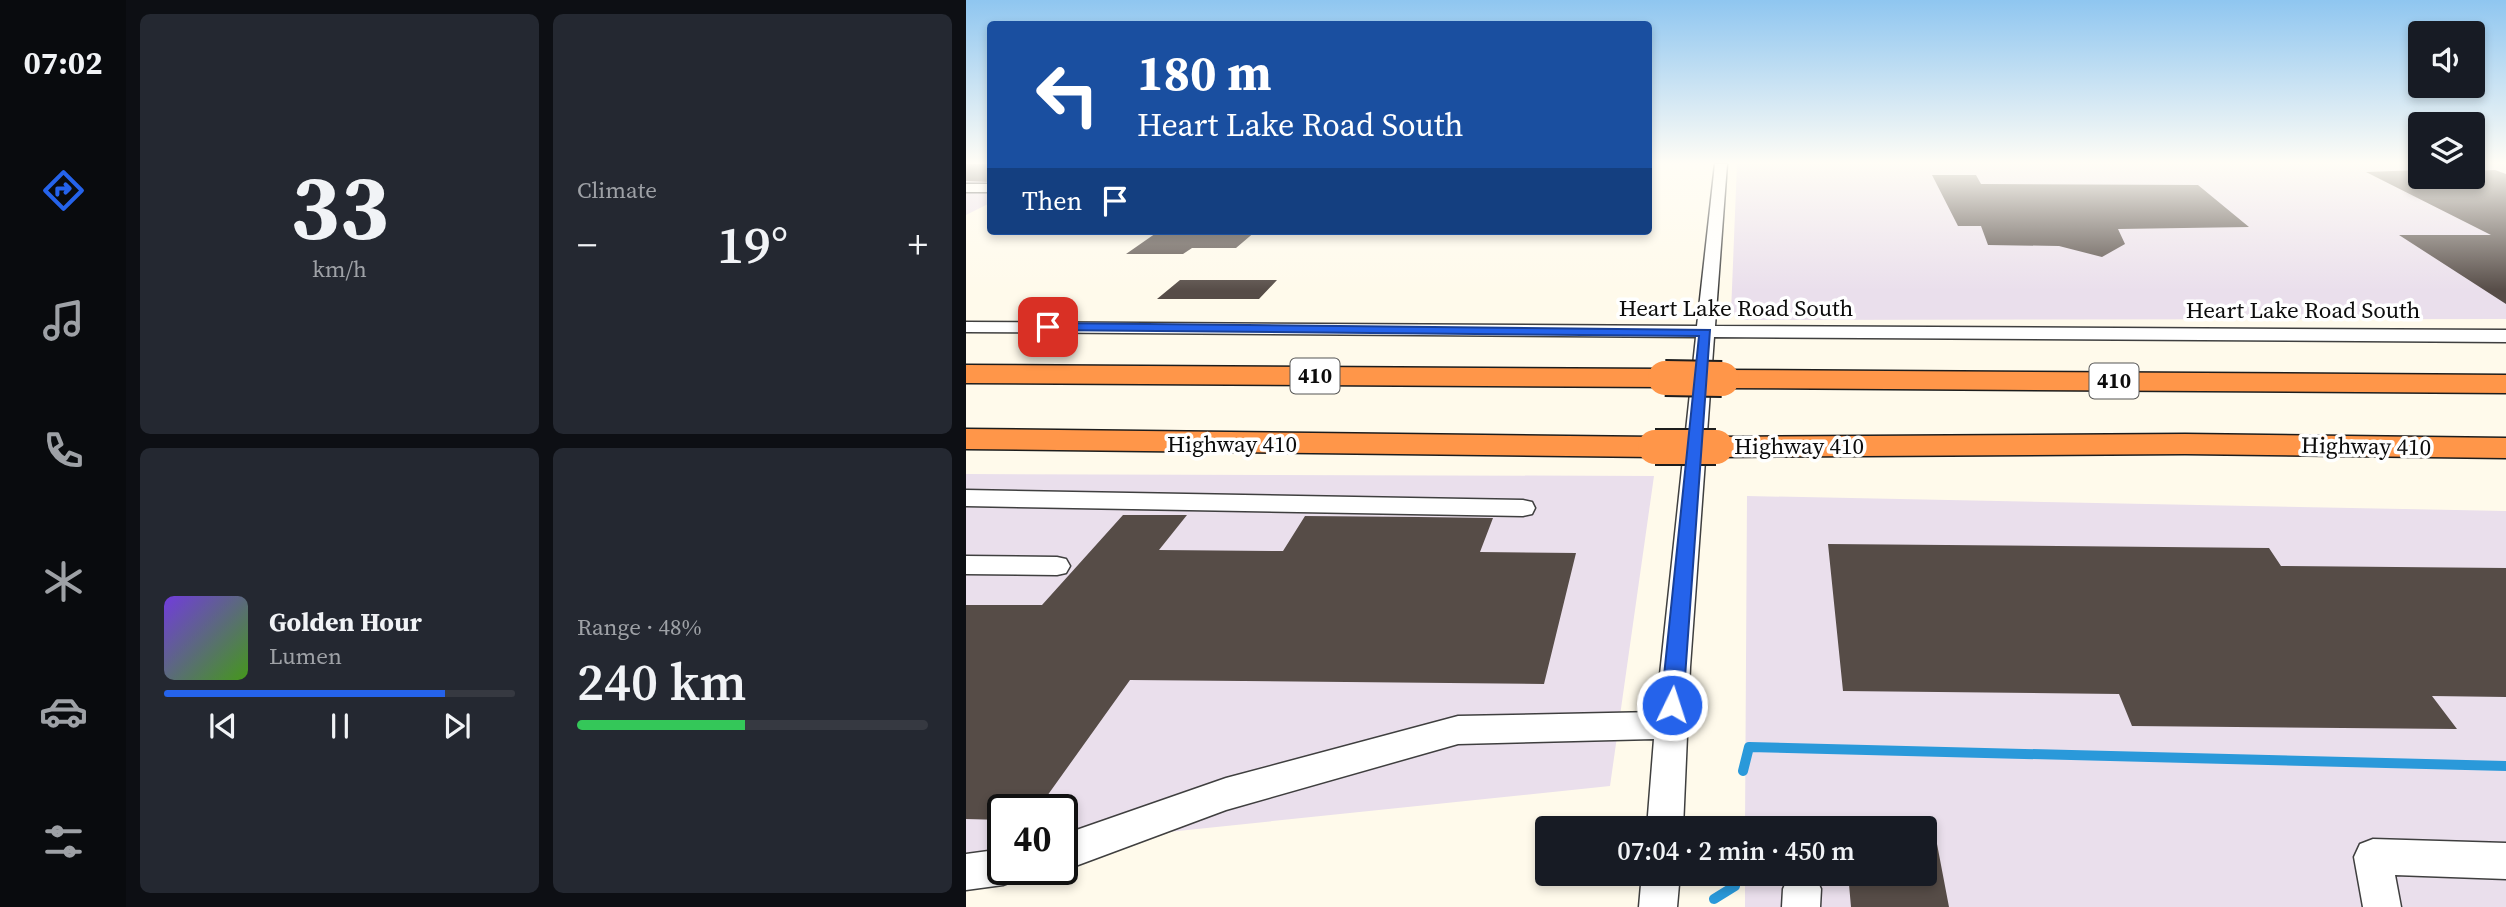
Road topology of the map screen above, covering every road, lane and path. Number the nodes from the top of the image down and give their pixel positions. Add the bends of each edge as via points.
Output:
1 (1717, 206) edge
2 (966, 327) edge
3 (1706, 332) junction
4 (2506, 336) edge
5 (966, 374) edge
6 (2506, 384) edge
7 (966, 439) edge
8 (1059, 442) junction
9 (2506, 447) edge
10 (966, 451) edge
11 (966, 498) edge
12 (1523, 508) dead end
13 (966, 565) edge
14 (1057, 566) dead end
15 (1671, 725) junction
16 (1666, 816) edge
17 (1078, 847) edge
18 (2506, 860) edge
19 (987, 870) edge
20 (966, 873) edge
21 (1660, 886) edge
22 (1658, 907) edge
23 (2382, 907) edge

1 - 3 street
2 - 3 street, Heart Lake Road South
3 - 4 street, Heart Lake Road South
3 - 15 street
5 - 6 highway, 410, bridge
7 - 8 highway, Highway 410
8 - 9 highway, Highway 410, bridge
8 - 10 highway
11 - 12 street
13 - 14 street
15 - 16 street
15 - 17 street via 1458,730 1226,793
18 - 23 street via 2372,857
19 - 20 street
21 - 22 street

